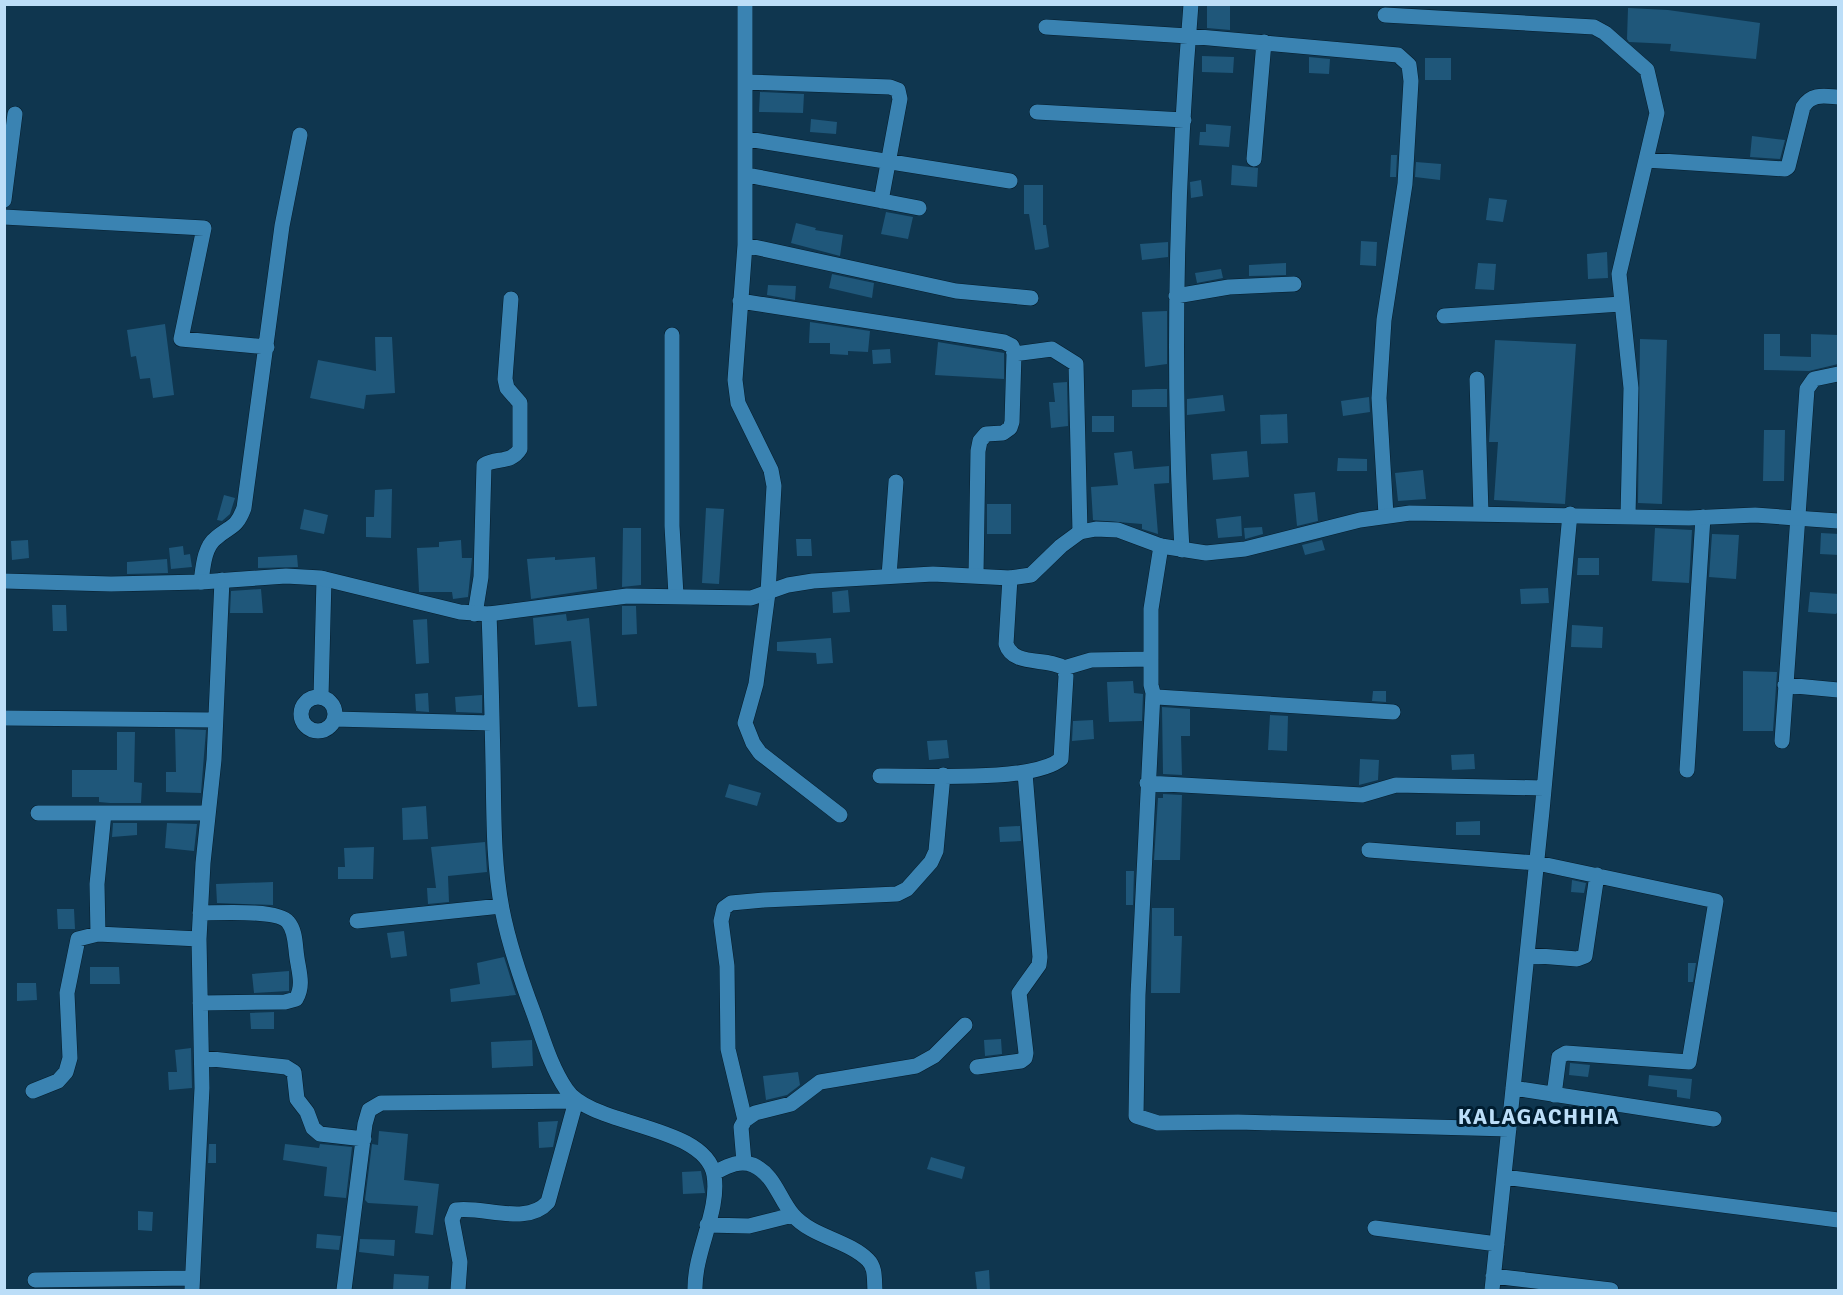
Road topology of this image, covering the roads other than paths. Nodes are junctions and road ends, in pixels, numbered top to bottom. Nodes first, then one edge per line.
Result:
1 (745, 4) edge
2 (1191, 4) edge
3 (1384, 15) dead end
4 (1046, 27) dead end
5 (1188, 36) junction
6 (1263, 42) junction
7 (746, 82) junction
8 (1839, 97) edge
9 (1037, 112) dead end
10 (15, 114) dead end
11 (1184, 120) junction
12 (300, 135) dead end
13 (747, 139) junction
14 (1254, 159) dead end
15 (1646, 160) junction
16 (890, 162) junction
17 (747, 175) junction
18 (1010, 181) dead end
19 (4, 200) edge
20 (881, 201) junction
21 (919, 208) dead end
22 (4, 217) edge
23 (746, 245) junction
24 (1294, 284) dead end
25 (1176, 296) junction
26 (1031, 298) dead end
27 (511, 299) dead end
28 (740, 301) junction
29 (1621, 304) junction
30 (1444, 316) dead end
31 (672, 335) dead end
32 (267, 347) junction
33 (1014, 354) junction
34 (1839, 374) edge
35 (1477, 379) dead end
36 (896, 482) dead end
37 (1481, 513) junction
38 (1570, 514) junction
39 (1386, 515) junction
40 (1628, 516) junction
41 (1704, 517) junction
42 (1800, 518) junction
43 (1839, 521) edge
44 (1080, 532) junction
45 (1161, 546) junction
46 (1182, 550) junction
47 (976, 575) junction
48 (890, 576) junction
49 (1010, 578) junction
50 (324, 579) junction
51 (5, 580) edge
52 (222, 580) junction
53 (201, 582) junction
54 (4, 589) edge
55 (768, 593) junction
56 (676, 595) junction
57 (482, 614) junction
58 (1151, 659) junction
59 (1064, 668) junction
60 (1785, 685) junction
61 (1839, 690) edge
62 (1153, 693) junction
63 (321, 698) junction
64 (1393, 712) dead end
65 (4, 718) edge
66 (334, 719) junction
67 (214, 720) junction
68 (492, 723) junction
69 (1782, 741) dead end
70 (1687, 770) dead end
71 (1025, 773) junction
72 (943, 775) junction
73 (880, 776) dead end
74 (1147, 783) junction
75 (1544, 788) junction
76 (38, 813) dead end
77 (104, 813) junction
78 (208, 813) junction
79 (840, 815) dead end
80 (1369, 850) dead end
81 (1537, 863) junction
82 (1597, 875) junction
83 (501, 906) junction
84 (200, 913) junction
85 (357, 921) dead end
86 (98, 934) junction
87 (199, 939) junction
88 (1527, 955) junction
89 (200, 1003) junction
90 (965, 1025) dead end
91 (203, 1058) junction
92 (977, 1066) dead end
93 (1513, 1088) junction
94 (33, 1091) dead end
95 (1554, 1095) junction
96 (576, 1101) junction
97 (1714, 1119) dead end
98 (745, 1120) junction
99 (1509, 1129) junction
100 (364, 1139) junction
101 (744, 1162) junction
102 (714, 1173) junction
103 (1504, 1177) junction
104 (793, 1215) junction
105 (1839, 1220) edge
106 (707, 1225) junction
107 (1375, 1228) dead end
108 (1497, 1244) junction
109 (35, 1280) dead end
110 (1492, 1283) edge
111 (192, 1284) edge
112 (344, 1290) edge
113 (458, 1290) edge
114 (695, 1290) edge
115 (875, 1290) edge
116 (1611, 1290) edge

1 - 7 street
2 - 5 street
3 - 15 street
4 - 5 street
5 - 6 street
5 - 11 street
6 - 14 street
6 - 39 street
7 - 13 street
7 - 16 street
8 - 15 street
9 - 11 street
10 - 19 street
11 - 25 street
12 - 32 street
13 - 16 street
13 - 17 street
15 - 29 street
16 - 18 street
16 - 20 street
17 - 20 street
17 - 23 street
20 - 21 street
22 - 32 street
23 - 26 street
23 - 28 street
24 - 25 street
25 - 46 street
27 - 57 street
28 - 33 street
28 - 55 street
29 - 30 street
29 - 40 street
31 - 56 street
32 - 53 street
33 - 44 street
33 - 47 street
34 - 42 street
35 - 37 street
36 - 48 street
37 - 38 street
37 - 39 street
38 - 40 street
38 - 75 street
39 - 46 street
40 - 41 street
41 - 42 street
41 - 70 street
42 - 43 street
42 - 60 street
44 - 45 street
44 - 49 street
45 - 46 street
45 - 58 street
47 - 48 street
47 - 49 street
48 - 55 street
49 - 59 street
50 - 52 street
50 - 57 street
50 - 63 street
51 - 53 street
51 - 54 street
52 - 53 street
52 - 67 street
55 - 56 street
55 - 79 street
56 - 57 street
57 - 68 street
58 - 59 street
58 - 62 street
59 - 71 street
60 - 61 street
60 - 69 street
62 - 64 street
62 - 74 street
63 - 66 street
63 - 66 street
65 - 67 street
66 - 68 street
67 - 78 street
68 - 83 street
71 - 72 street
71 - 92 street
72 - 73 street
72 - 98 street
74 - 75 street
74 - 99 street
75 - 81 street
76 - 77 street
77 - 78 street
77 - 86 street
78 - 84 street
80 - 81 street
81 - 82 street
81 - 88 street
82 - 88 street
82 - 95 street
83 - 85 street
83 - 96 street
84 - 87 street
84 - 89 street
86 - 87 street
86 - 94 street
87 - 89 street
88 - 93 street
89 - 91 street
90 - 98 street
91 - 100 street
91 - 111 street
93 - 95 street
93 - 99 street
95 - 97 street
96 - 100 street
96 - 102 street
96 - 113 street
98 - 101 street
99 - 103 street
100 - 112 street
101 - 102 street
101 - 104 street
102 - 106 street
103 - 105 street
103 - 108 street
104 - 106 street
104 - 115 street
106 - 114 street
107 - 108 street
108 - 110 street
109 - 111 street
110 - 116 street

